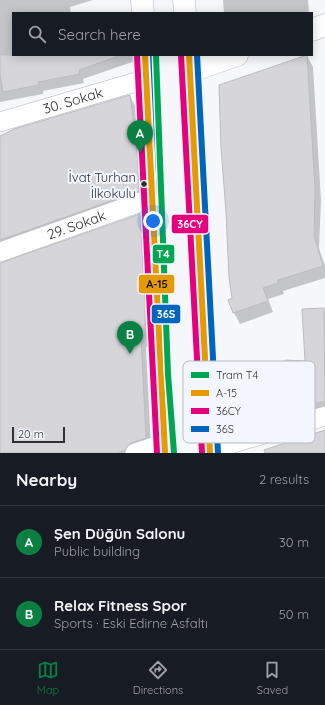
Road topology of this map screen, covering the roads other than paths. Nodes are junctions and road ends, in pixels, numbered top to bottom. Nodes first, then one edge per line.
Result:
1 (142, 0) edge
2 (184, 0) edge
3 (143, 12) edge
4 (185, 12) edge
5 (325, 25) edge
6 (313, 30) edge
7 (145, 56) edge
8 (231, 56) edge
9 (190, 63) edge
10 (146, 79) junction
11 (0, 122) edge
12 (152, 198) junction
13 (0, 252) edge
14 (205, 361) edge
15 (325, 416) edge
16 (315, 419) edge
17 (236, 443) edge
18 (165, 448) edge
19 (210, 451) edge
20 (135, 453) edge

1 - 3 main road
2 - 4 main road
5 - 6 main road
7 - 10 main road
8 - 9 main road
9 - 14 main road
10 - 11 street, 30. Sokak
10 - 12 main road
12 - 13 street, 29. Sokak
12 - 18 main road
15 - 16 street
17 - 19 street
18 - 20 street

